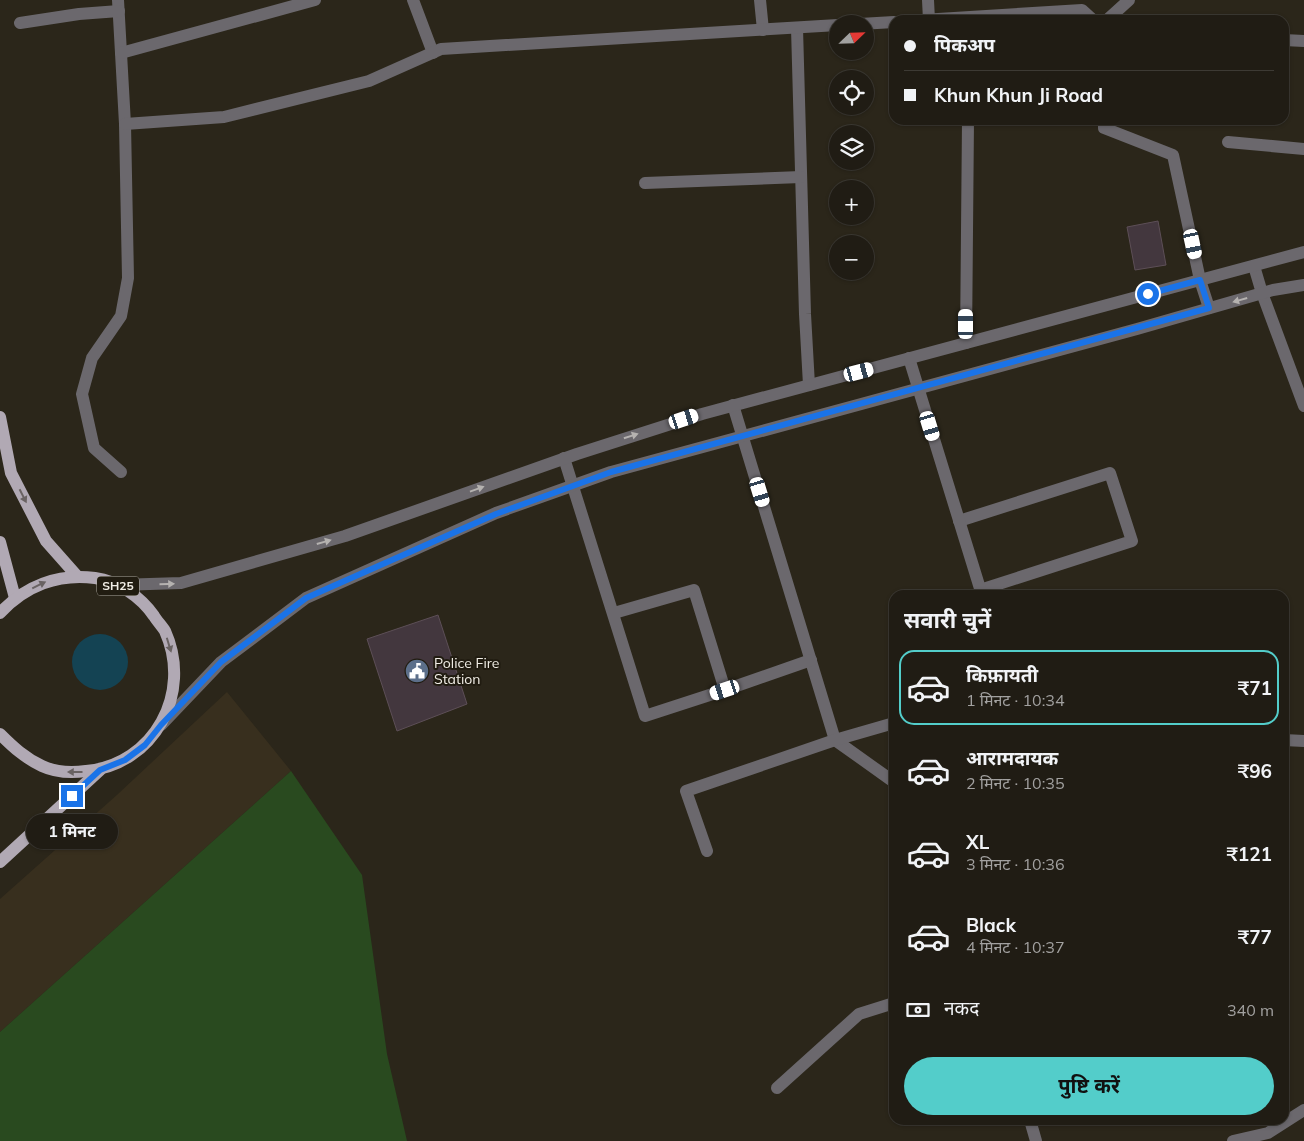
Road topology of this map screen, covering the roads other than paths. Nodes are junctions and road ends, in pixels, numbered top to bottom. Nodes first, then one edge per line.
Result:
1 (315, 0) edge
2 (414, 0) edge
3 (760, 0) edge
4 (928, 0) edge
5 (1129, 0) edge
6 (118, 6) edge
7 (929, 15) edge
8 (1006, 15) edge
9 (1088, 15) edge
10 (1112, 15) edge
11 (889, 22) edge
12 (20, 23) dead end
13 (874, 23) edge
14 (829, 26) edge
15 (797, 28) junction
16 (763, 30) junction
17 (1289, 40) edge
18 (1304, 41) edge
19 (122, 53) junction
20 (433, 53) junction
21 (125, 124) junction
22 (968, 125) edge
23 (1104, 125) edge
24 (1228, 142) dead end
25 (1304, 149) edge
26 (801, 177) junction
27 (645, 183) dead end
28 (1304, 252) edge
29 (1254, 266) junction
30 (1200, 280) junction
31 (1304, 285) edge
32 (1262, 293) junction
33 (1209, 308) junction
34 (966, 343) junction
35 (909, 358) junction
36 (809, 385) junction
37 (918, 389) junction
38 (732, 405) junction
39 (1304, 406) edge
40 (0, 416) edge
41 (743, 436) junction
42 (564, 458) junction
43 (121, 472) dead end
44 (6, 474) edge
45 (572, 486) junction
46 (959, 521) junction
47 (0, 542) edge
48 (77, 576) junction
49 (118, 586) junction
50 (980, 590) edge
51 (990, 590) edge
52 (15, 598) junction
53 (0, 613) edge
54 (614, 613) junction
55 (811, 660) junction
56 (725, 690) junction
57 (889, 724) edge
58 (161, 725) junction
59 (0, 734) edge
60 (835, 740) junction
61 (1289, 740) edge
62 (1304, 741) edge
63 (100, 770) junction
64 (889, 778) edge
65 (707, 851) dead end
66 (0, 862) edge
67 (889, 1005) edge
68 (777, 1088) dead end
69 (1304, 1110) edge
70 (1289, 1120) edge
71 (1031, 1125) edge
72 (1281, 1125) edge
73 (1036, 1141) edge
74 (1233, 1141) edge

1 - 19 street
2 - 20 street
3 - 16 street
4 - 7 street
5 - 10 street
6 - 12 street
6 - 19 street
8 - 9 street
11 - 13 street
14 - 15 street
15 - 16 street
15 - 26 street
16 - 20 street
17 - 18 street
19 - 21 street
20 - 21 street
21 - 43 street
22 - 34 street
23 - 30 street
24 - 25 street
26 - 27 street
26 - 36 street
28 - 29 street
29 - 30 street
29 - 32 street
30 - 33 street
30 - 34 street
31 - 32 street
32 -> 33 street
32 - 39 street
33 - 37 street
34 - 35 street
35 - 36 street
35 - 37 street
36 - 38 street
37 - 41 street
37 - 46 street
38 - 41 street
42 -> 38 street
40 - 44 main road, SH25
41 - 45 street
41 - 55 street
42 - 45 street
49 -> 42 street
44 -> 48 main road, SH25
45 - 54 street
45 - 58 street
46 - 50 street
46 - 51 street
47 - 52 main road
48 - 49 main road, SH25
52 -> 48 main road, SH25
49 -> 58 main road, SH25
52 - 53 main road, SH25
54 - 56 street
54 - 56 street
55 - 56 street
55 - 60 street
57 - 60 street
58 - 63 main road, SH25
63 -> 59 main road, SH25
60 - 64 street
60 - 65 street
61 - 62 street
63 - 66 main road, SH25
67 - 68 street
69 - 70 street
71 - 73 street
72 - 74 street

